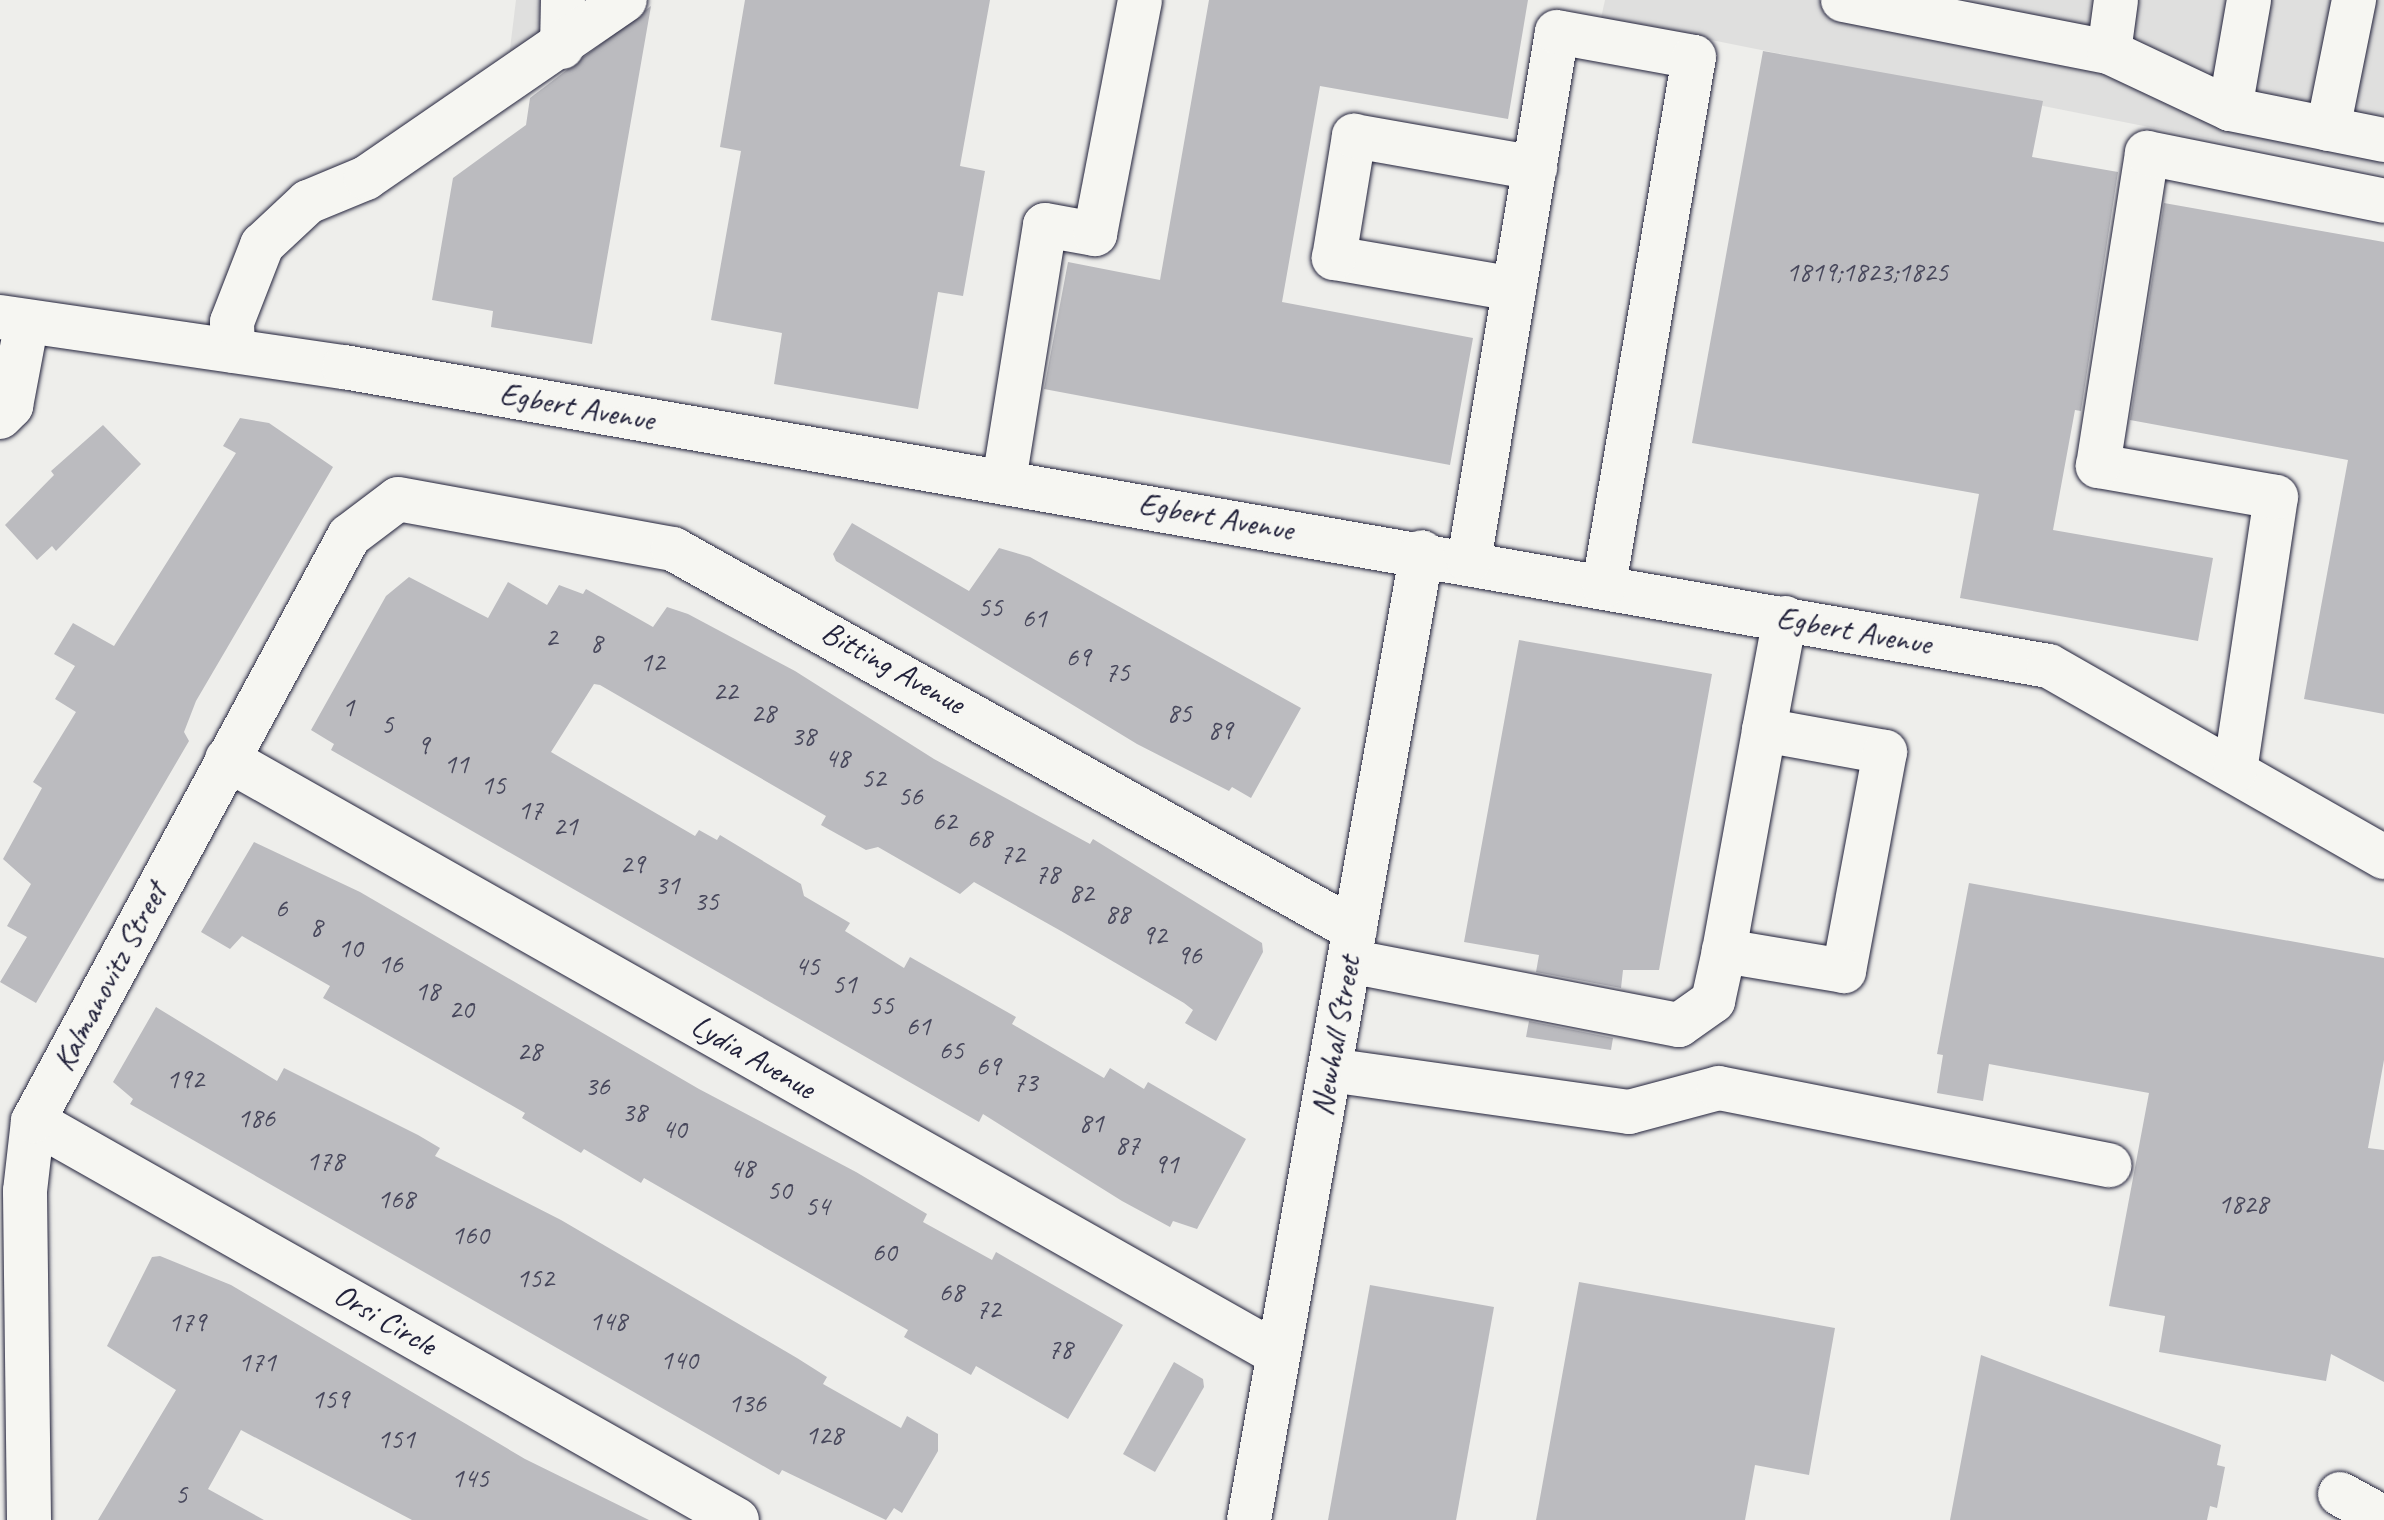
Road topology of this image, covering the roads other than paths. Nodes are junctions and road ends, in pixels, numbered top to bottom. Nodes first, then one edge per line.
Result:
1 (563, 0) edge
2 (625, 0) edge
3 (1140, 0) edge
4 (1843, 0) edge
5 (2116, 0) edge
6 (2249, 0) edge
7 (2354, 0) edge
8 (1558, 16) edge
9 (562, 47) junction
10 (2109, 52) junction
11 (2230, 109) junction
12 (2328, 129) junction
13 (2384, 140) edge
14 (1535, 168) junction
15 (2384, 201) edge
16 (1514, 289) junction
17 (14, 319) edge
18 (233, 351) junction
19 (0, 417) edge
20 (1004, 481) junction
21 (398, 499) joint
22 (1422, 552) junction
23 (1469, 561) junction
24 (1604, 585) junction
25 (1785, 618) junction
26 (1764, 730) junction
27 (227, 759) junction
28 (2235, 771) junction
29 (2384, 857) edge
30 (1352, 946) junction
31 (1724, 951) junction
32 (1330, 1070) junction
33 (33, 1121) junction
34 (2109, 1165) dead end
35 (1278, 1354) junction
36 (2340, 1494) dead end
37 (2384, 1518) edge
38 (29, 1520) edge
39 (737, 1520) edge
40 (1249, 1520) edge

1 - 9 street
2 - 9 street
3 - 20 street
4 - 10 street
5 - 10 street
6 - 11 street
7 - 12 street
8 - 14 street
8 - 24 street
9 - 18 street
10 - 11 street
11 - 12 street
12 - 13 street
14 - 16 street
14 - 16 street
15 - 28 street
16 - 23 street
17 - 18 street, Egbert Avenue
17 - 19 street
18 - 20 street, Egbert Avenue
20 - 22 street, Egbert Avenue
21 - 27 street, Kalmanovitz Street
21 - 30 street, Bitting Avenue
22 - 23 street, Egbert Avenue
22 - 30 street, Newhall Street
23 - 24 street, Egbert Avenue
24 - 25 street, Egbert Avenue
25 - 26 street
25 - 28 street, Egbert Avenue
26 - 31 street
26 - 31 street
27 - 33 street, Kalmanovitz Street
27 - 35 street, Lydia Avenue
28 - 29 street, Egbert Avenue
30 - 31 street, Bitting Avenue
30 - 32 street, Newhall Street
32 - 34 street
32 - 35 street, Newhall Street
33 - 38 street, Kalmanovitz Street
33 - 39 street, Orsi Circle
35 - 40 street, Newhall Street
36 - 37 street

